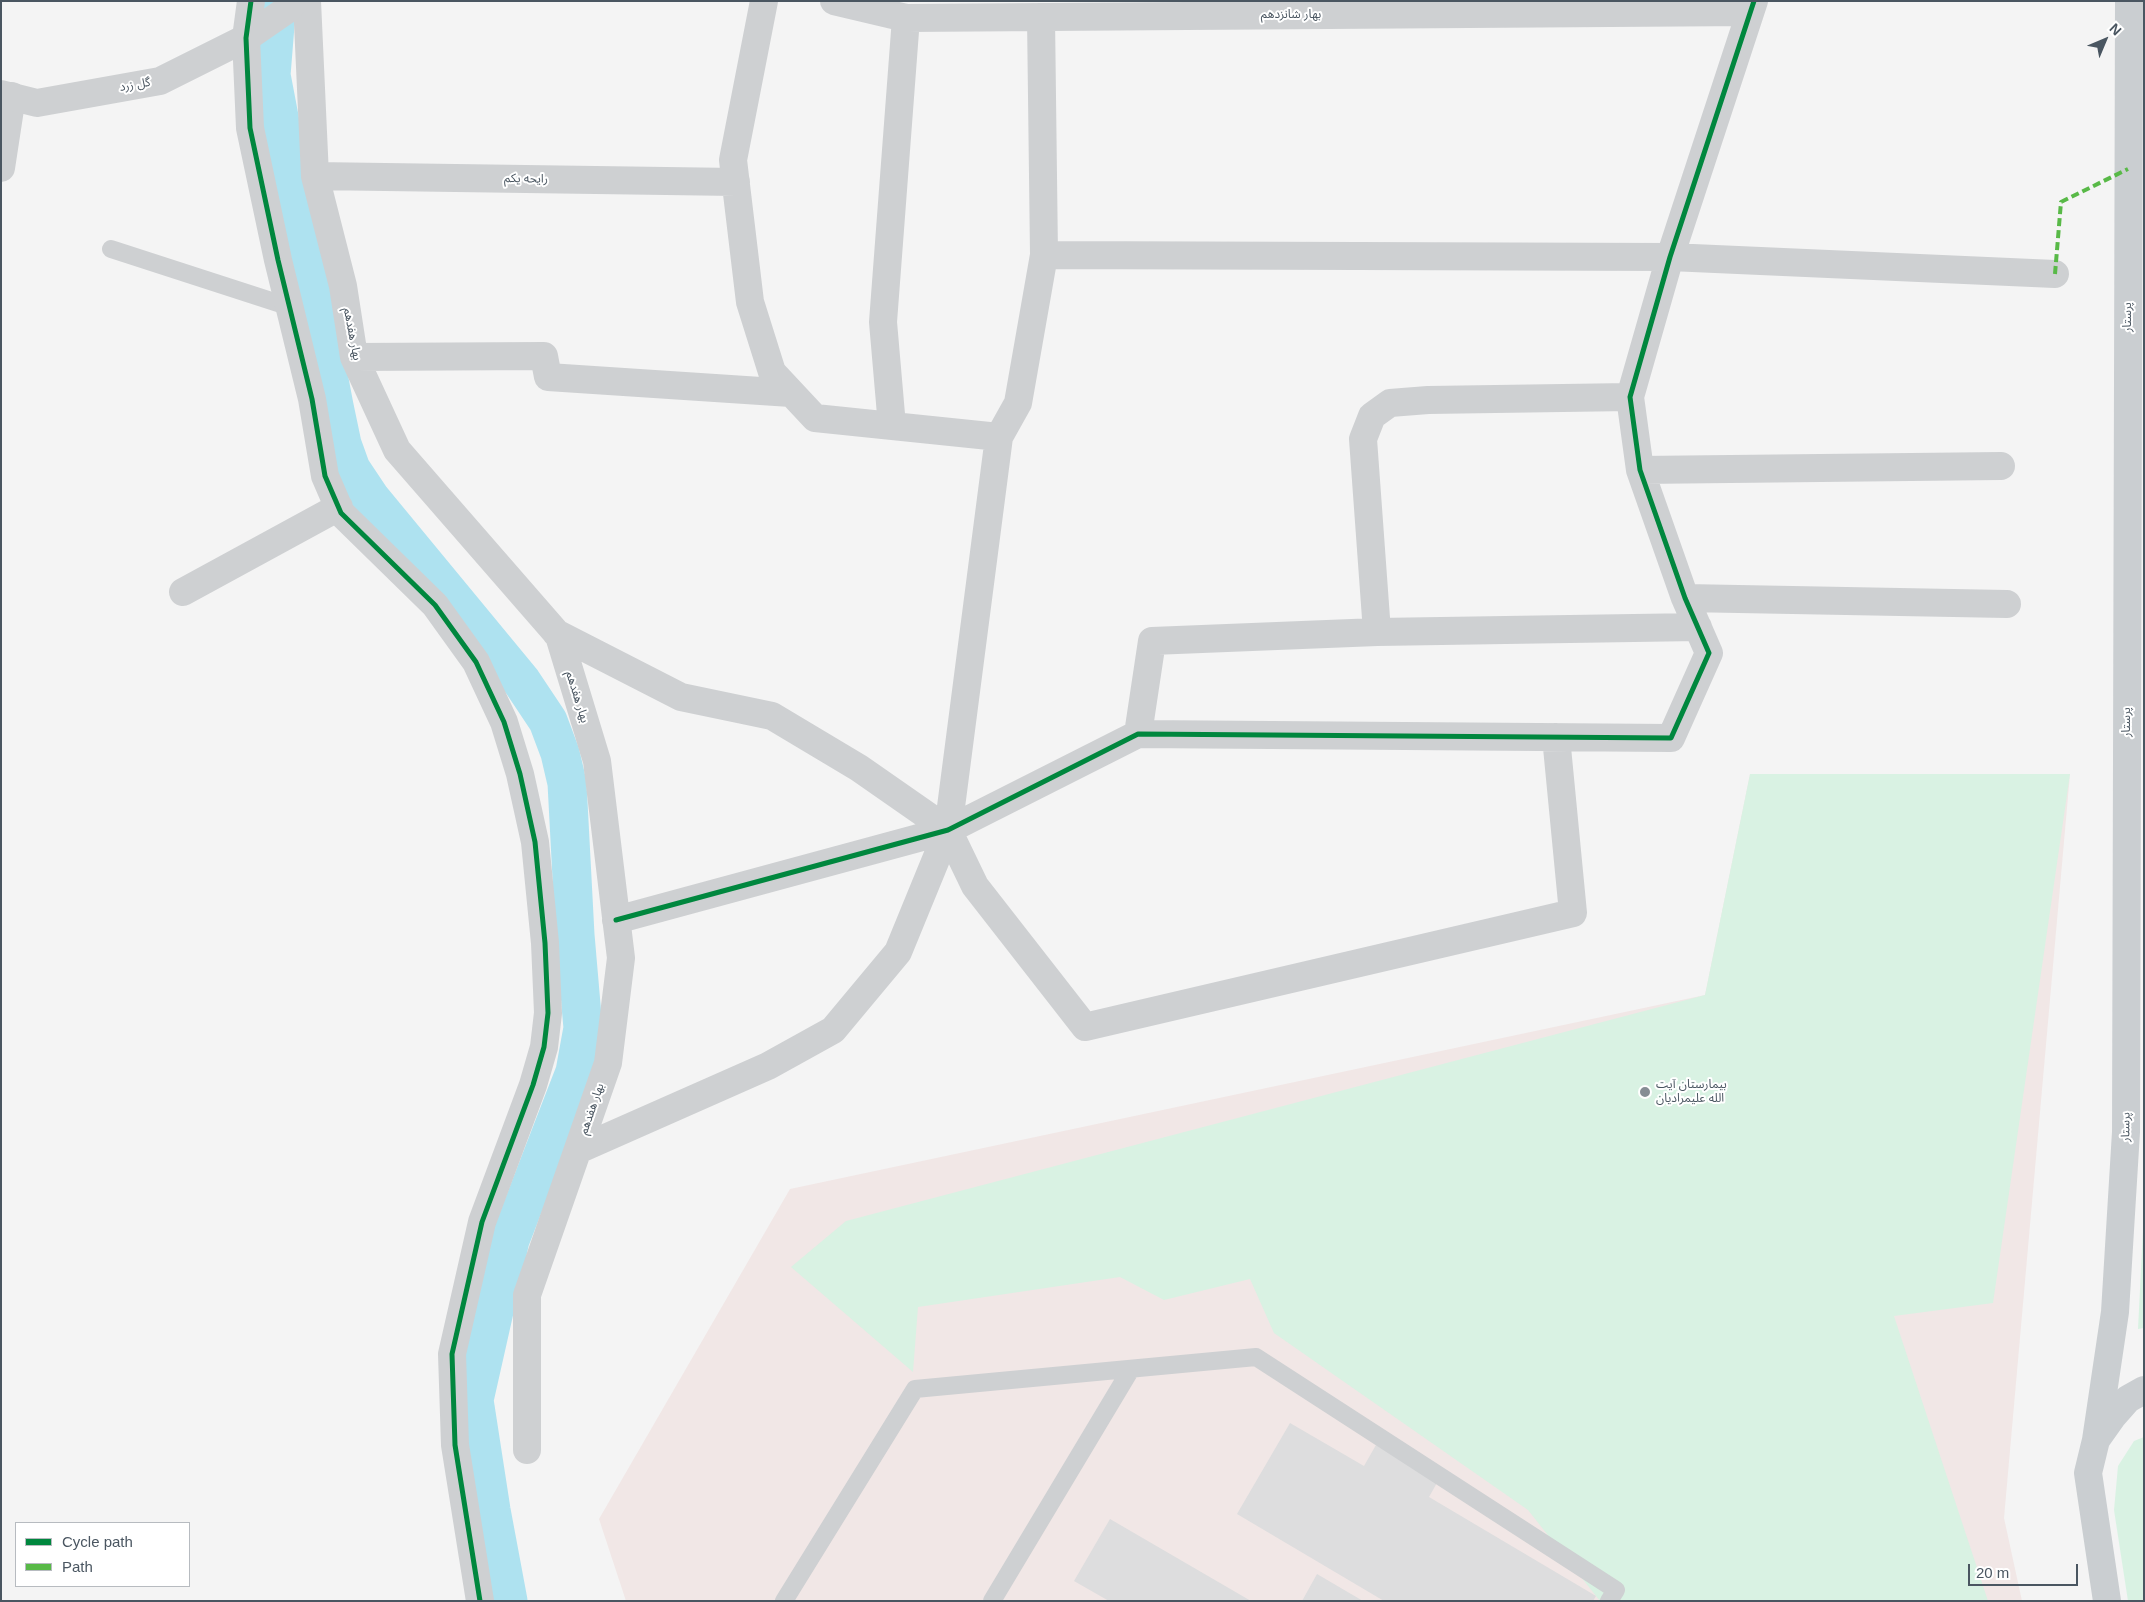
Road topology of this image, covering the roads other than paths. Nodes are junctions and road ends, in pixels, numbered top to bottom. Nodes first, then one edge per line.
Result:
1 (251, 1) edge
2 (764, 1) edge
3 (834, 1) edge
4 (2129, 1) edge
5 (297, 4) edge
6 (1752, 7) edge
7 (1041, 17) junction
8 (906, 18) junction
9 (252, 34) junction
10 (7, 95) edge
11 (1, 168) edge
12 (316, 176) junction
13 (736, 182) junction
14 (111, 250) dead end
15 (1044, 254) junction
16 (1670, 256) junction
17 (2055, 274) dead end
18 (290, 307) junction
19 (354, 357) junction
20 (791, 393) junction
21 (1630, 397) junction
22 (892, 426) junction
23 (999, 438) junction
24 (2001, 466) dead end
25 (1640, 470) junction
26 (339, 507) junction
27 (183, 592) dead end
28 (1685, 598) junction
29 (2007, 604) dead end
30 (1698, 627) junction
31 (1377, 632) junction
32 (556, 633) junction
33 (1138, 734) junction
34 (1556, 737) junction
35 (948, 830) junction
36 (616, 920) junction
37 (578, 1150) junction
38 (1130, 1369) junction
39 (2144, 1390) edge
40 (2096, 1440) junction
41 (527, 1450) dead end
42 (480, 1601) edge
43 (784, 1601) edge
44 (992, 1601) edge
45 (1609, 1601) edge
46 (2107, 1601) edge

1 - 9 street
2 - 13 street
3 - 8 street, بهار شانزدهم
4 - 40 main road, پرستار
5 - 9 street, گل زرد
5 - 12 street, بهار هفدهم
6 - 7 street, بهار شانزدهم
6 - 16 street
7 - 8 street, بهار شانزدهم
7 - 15 street
8 - 22 street
9 - 10 street, گل زرد
9 - 18 street
10 - 11 street
12 - 13 street, رایحه یکم
12 - 19 street, بهار هفدهم
13 - 20 street
14 - 18 lane
15 - 16 street
15 - 23 street
16 - 17 street
16 - 21 street
18 - 26 street
19 - 20 street
19 - 32 street, بهار هفدهم
20 - 22 street
21 - 25 street
21 - 31 street
22 - 23 street
23 - 35 street
24 - 25 street
25 - 28 street
26 - 27 street
26 - 42 street
28 - 29 street
28 - 30 street
30 - 31 street
30 - 34 street
31 - 33 street
32 - 35 street
32 - 36 street, بهار هفدهم
33 - 34 street
33 - 35 street
34 - 35 street
35 - 36 street
35 - 37 street
36 - 37 street, بهار هفدهم
37 - 41 street, بهار هفدهم
38 - 43 lane
38 - 44 lane
38 - 45 lane
39 - 40 main road
40 - 46 main road, پرستار

